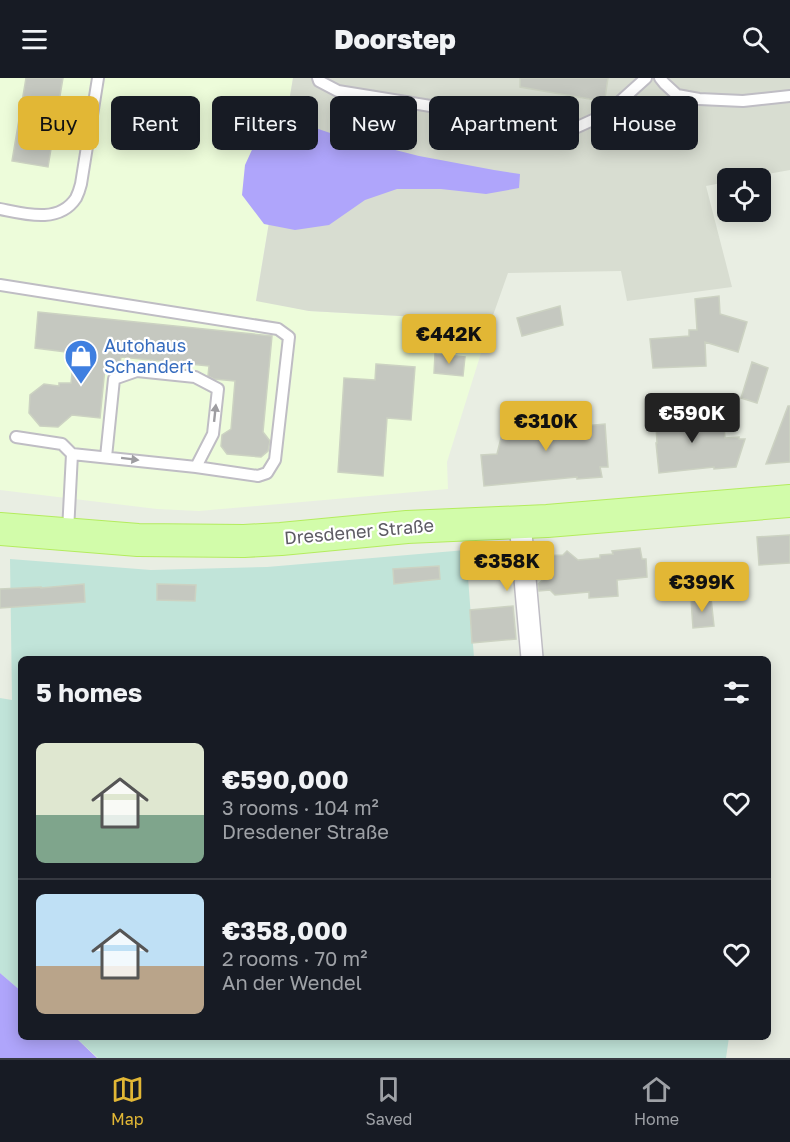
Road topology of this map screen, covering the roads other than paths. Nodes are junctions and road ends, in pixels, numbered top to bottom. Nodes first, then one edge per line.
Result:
1 (98, 78) edge
2 (318, 78) edge
3 (646, 78) edge
4 (660, 78) edge
5 (790, 96) edge
6 (0, 210) edge
7 (0, 285) edge
8 (16, 437) dead end
9 (72, 454) junction
10 (106, 456) junction
11 (196, 467) junction
12 (790, 501) edge
13 (520, 522) junction
14 (0, 529) edge
15 (68, 535) junction
16 (532, 656) edge

1 - 6 lane
2 - 3 lane
4 - 5 lane
7 - 11 lane
8 - 9 lane
9 - 10 lane
9 - 15 lane
10 -> 11 lane
11 -> 10 lane
12 - 13 main road, Dresdener Straße
13 - 15 main road, Dresdener Straße
13 - 16 street
14 - 15 main road, Dresdener Straße

